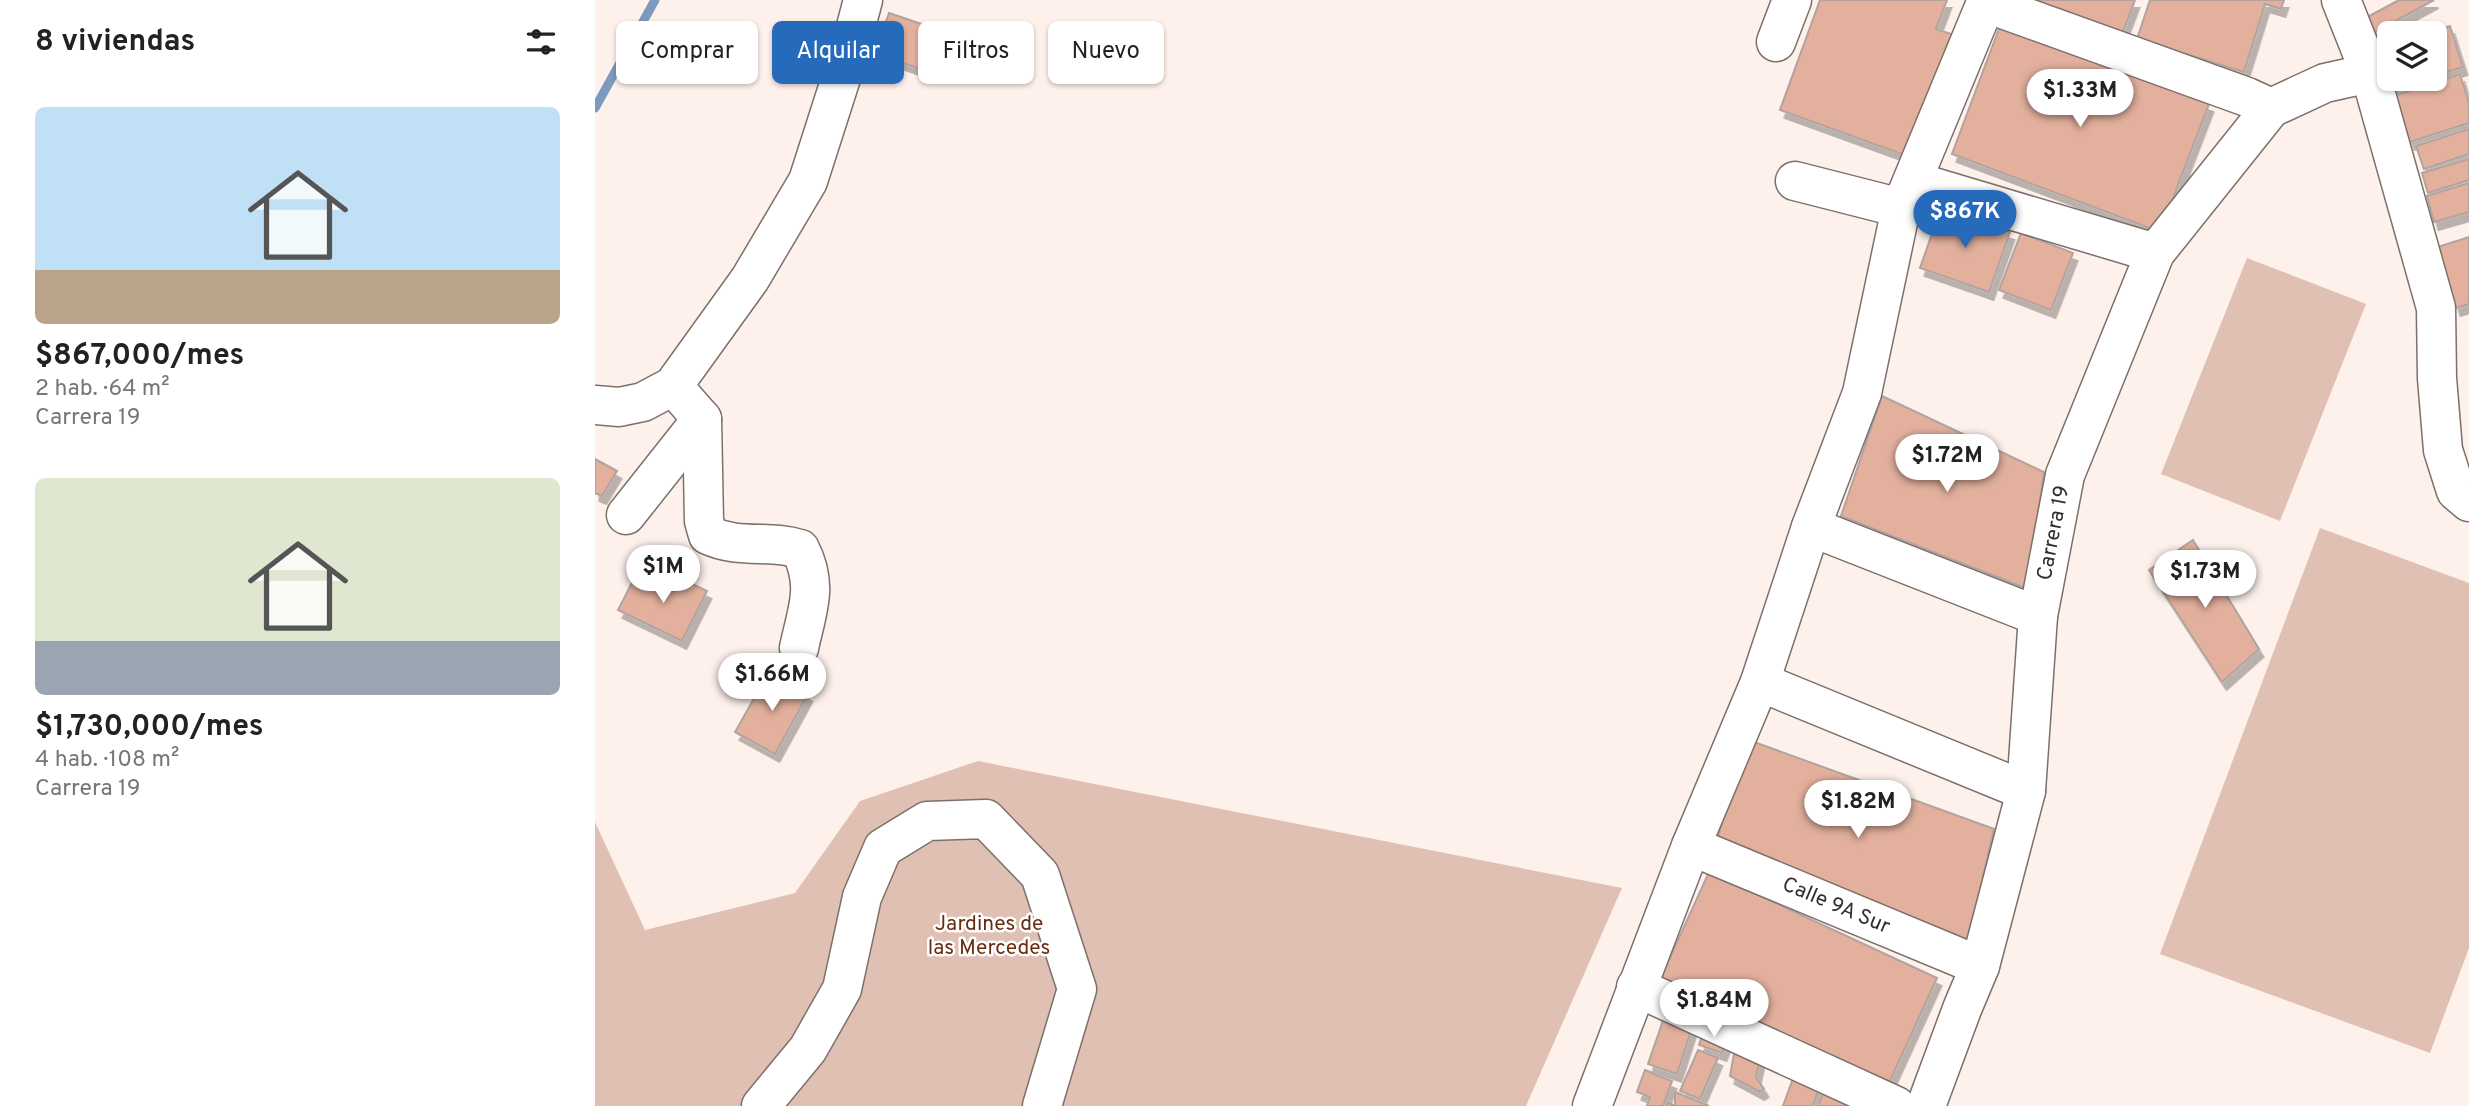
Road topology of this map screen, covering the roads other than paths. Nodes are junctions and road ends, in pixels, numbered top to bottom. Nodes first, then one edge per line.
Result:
1 (863, 0) edge
2 (1791, 0) edge
3 (2340, 0) edge
4 (1987, 2) edge
5 (1776, 42) dead end
6 (2370, 73) junction
7 (2271, 108) junction
8 (1795, 181) dead end
9 (1907, 195) junction
10 (2155, 253) junction
11 (673, 386) junction
12 (595, 405) edge
13 (702, 419) junction
14 (2469, 502) edge
15 (625, 516) dead end
16 (1811, 527) junction
17 (2038, 616) junction
18 (799, 648) dead end
19 (1760, 681) junction
20 (2025, 791) junction
21 (1691, 846) junction
22 (1980, 966) junction
23 (1636, 987) junction
24 (761, 1106) edge
25 (1042, 1106) edge
26 (1592, 1106) edge
27 (1896, 1106) edge
28 (1926, 1106) edge

1 - 11 street
2 - 5 street
3 - 6 street
4 - 7 street
4 - 9 street
6 - 7 street, Carrera 19
6 - 14 street
7 - 10 street, Carrera 19
8 - 9 street
9 - 10 street
9 - 16 street
10 - 17 street, Carrera 19
11 - 12 street
11 - 13 street
13 - 15 street
13 - 18 street
16 - 17 street
16 - 19 street
17 - 20 street, Carrera 19
19 - 20 street
19 - 21 street
20 - 22 street, Carrera 19
21 - 22 street, Calle 9A Sur
21 - 23 street
22 - 28 street, Carrera 19
23 - 26 street
23 - 27 street
24 - 25 street

